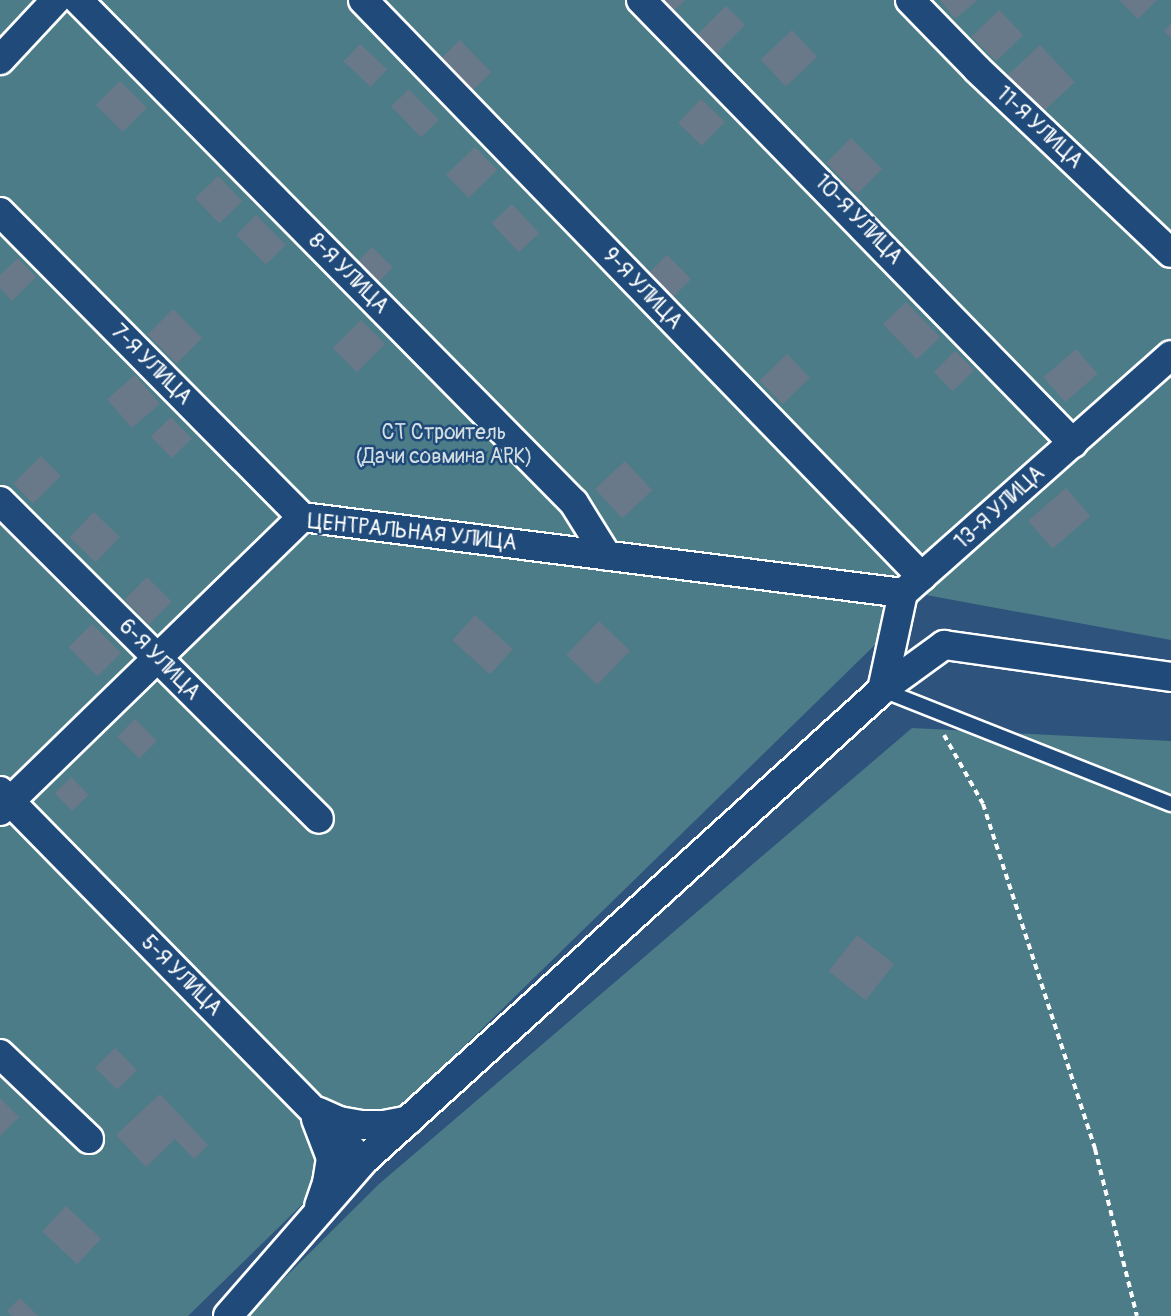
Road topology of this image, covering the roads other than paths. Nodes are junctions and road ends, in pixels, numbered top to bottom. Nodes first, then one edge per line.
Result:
1 (56, 0) edge
2 (78, 0) edge
3 (363, 0) edge
4 (641, 0) edge
5 (910, 0) edge
6 (0, 60) edge
7 (0, 212) edge
8 (1171, 253) edge
9 (1171, 355) edge
10 (1073, 442) junction
11 (0, 501) edge
12 (302, 517) junction
13 (607, 556) junction
14 (913, 585) junction
15 (157, 658) junction
16 (1171, 677) edge
17 (882, 690) junction
18 (3, 801) edge
19 (1171, 804) edge
20 (319, 819) dead end
21 (0, 1054) edge
22 (312, 1108) junction
23 (409, 1120) junction
24 (89, 1139) dead end
25 (363, 1161) junction
26 (318, 1210) junction
27 (228, 1316) edge

1 - 6 street
2 - 13 street, 8-Я УЛИЦА
3 - 14 street, 9-Я УЛИЦА
4 - 10 street, 10-Я УЛИЦА
5 - 8 street, 11-Я УЛИЦА
7 - 12 street, 7-Я УЛИЦА
9 - 10 street, 13-Я УЛИЦА
10 - 14 street, 13-Я УЛИЦА
11 - 15 street, 6-Я УЛИЦА
12 - 13 street, ЦЕНТРАЛЬНАЯ УЛИЦА
12 - 15 street, ЦЕНТРАЛЬНАЯ УЛИЦА
13 - 14 street, ЦЕНТРАЛЬНАЯ УЛИЦА
14 - 17 street
15 - 18 street, ЦЕНТРАЛЬНАЯ УЛИЦА
15 - 20 street, 6-Я УЛИЦА
16 - 17 street
17 - 19 lane
17 - 23 street
18 - 22 street, 5-Я УЛИЦА
21 - 24 street
22 - 23 street
22 - 25 street, 5-Я УЛИЦА
22 - 26 street
23 - 25 street
25 - 26 street
26 - 27 street

